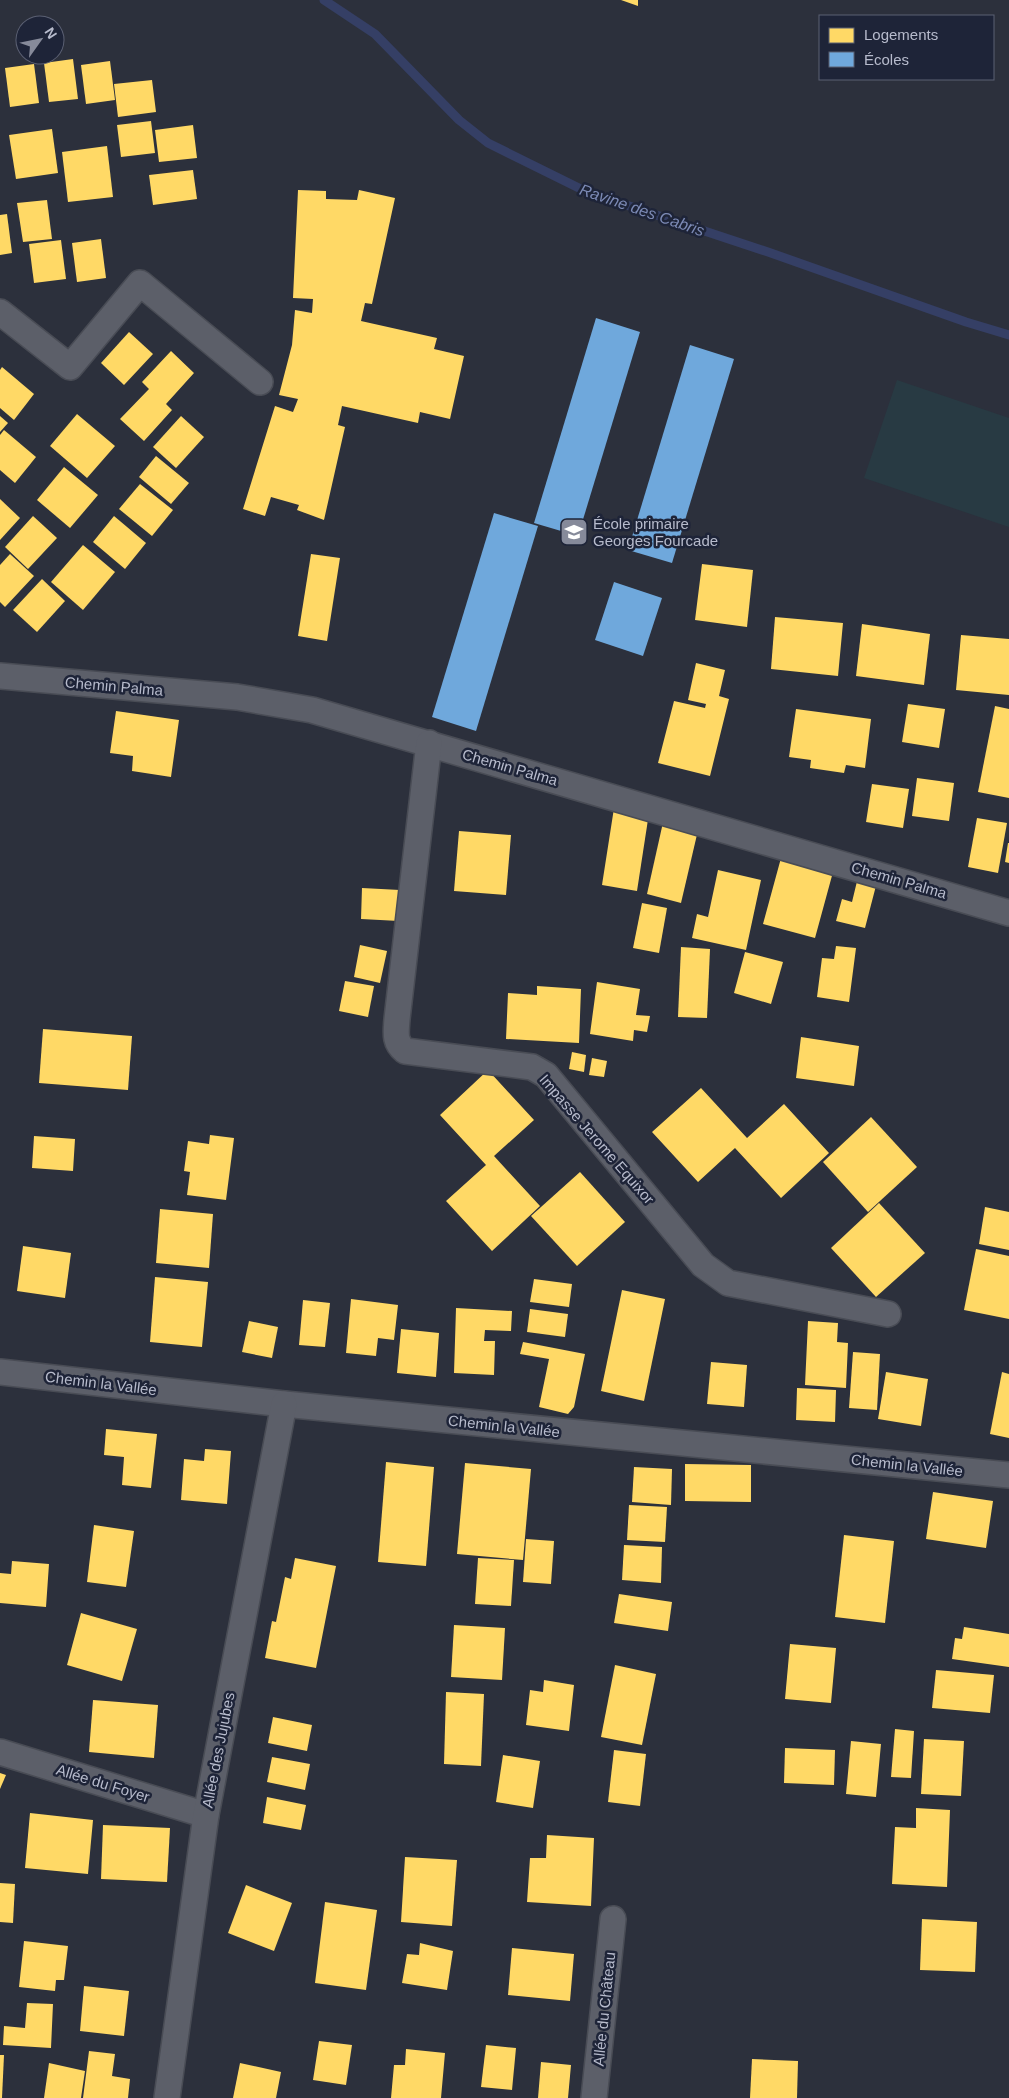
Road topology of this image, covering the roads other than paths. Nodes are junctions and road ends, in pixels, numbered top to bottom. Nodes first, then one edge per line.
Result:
1 (0, 312) edge
2 (260, 382) dead end
3 (0, 676) edge
4 (429, 743) junction
5 (1009, 913) edge
6 (888, 1314) dead end
7 (0, 1372) edge
8 (284, 1404) junction
9 (1009, 1475) edge
10 (0, 1752) edge
11 (206, 1815) junction
12 (613, 1919) dead end
13 (167, 2098) edge
14 (594, 2098) edge

1 - 2 street
3 - 4 street, Chemin Palma
4 - 5 street, Chemin Palma
4 - 6 street, Impasse Jerome Equixor
7 - 8 street, Chemin la Vallée
8 - 9 street, Chemin la Vallée
8 - 11 street, Allée des Jujubes
10 - 11 street, Allée du Foyer
11 - 13 street, Allée des Jujubes
12 - 14 street, Allée du Château

